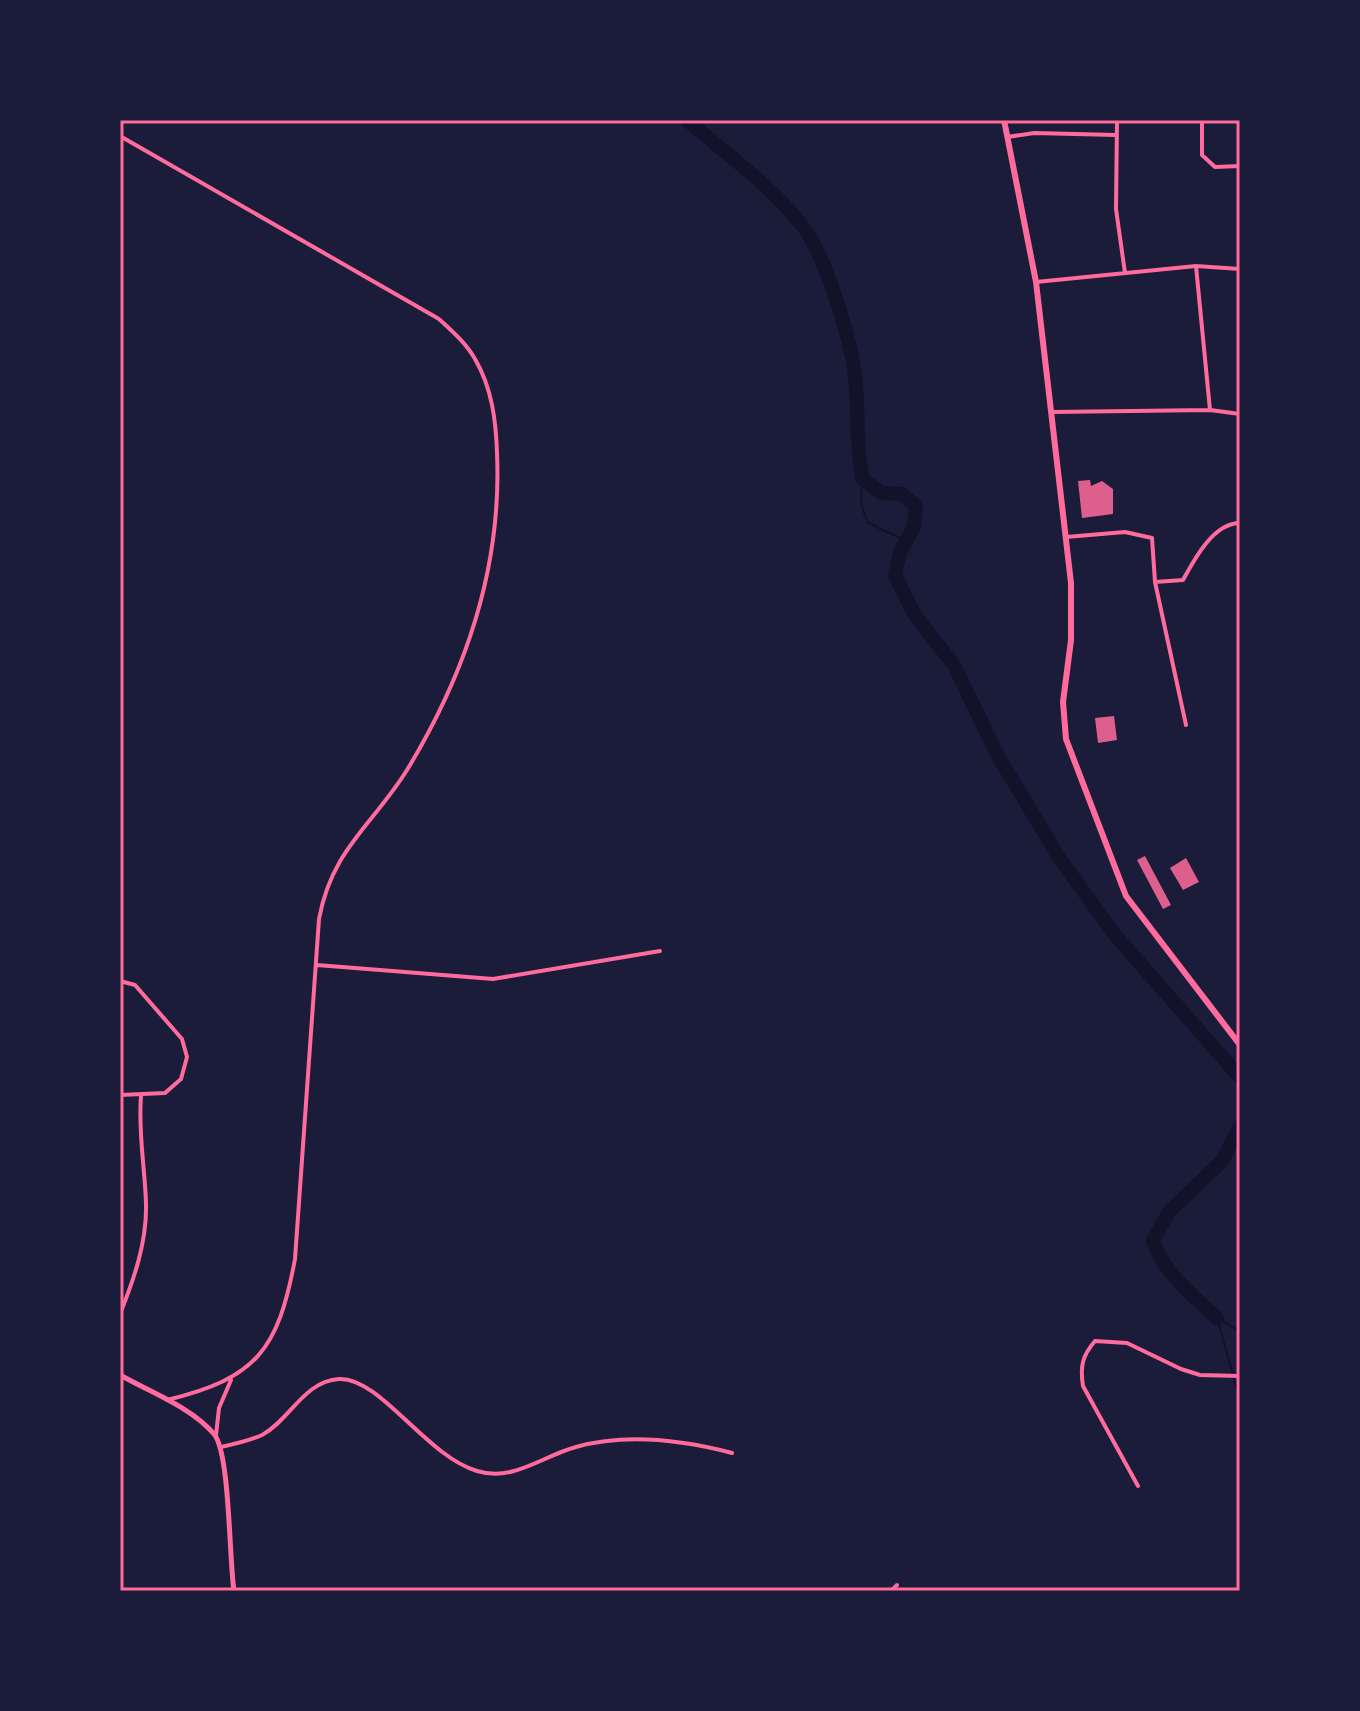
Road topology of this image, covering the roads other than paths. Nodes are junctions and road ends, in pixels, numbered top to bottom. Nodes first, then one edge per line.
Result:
1 (1004, 120) edge
2 (1117, 120) edge
3 (1202, 120) edge
4 (1117, 135) junction
5 (120, 136) edge
6 (1007, 137) junction
7 (1240, 166) edge
8 (1196, 266) junction
9 (1240, 269) edge
10 (1125, 273) junction
11 (1036, 282) junction
12 (1210, 410) junction
13 (1049, 412) junction
14 (1240, 414) edge
15 (1240, 523) edge
16 (1066, 537) junction
17 (1155, 582) junction
18 (1186, 725) dead end
19 (660, 951) dead end
20 (317, 965) junction
21 (120, 981) edge
22 (1240, 1045) edge
23 (120, 1095) edge
24 (141, 1096) junction
25 (120, 1314) edge
26 (120, 1375) edge
27 (1239, 1376) edge
28 (231, 1380) junction
29 (166, 1400) junction
30 (216, 1436) junction
31 (221, 1447) junction
32 (732, 1453) dead end
33 (1138, 1486) dead end
34 (897, 1585) dead end
35 (234, 1591) edge
36 (891, 1591) edge

1 - 6 main road
2 - 4 street
3 - 7 street
4 - 6 street
4 - 10 street
5 - 20 street
6 - 11 main road
8 - 9 street
8 - 10 street
8 - 12 street
10 - 11 street
11 - 13 main road
12 - 13 street
12 - 14 street
13 - 16 main road
15 - 17 street
16 - 17 street
16 - 22 main road
17 - 18 street
19 - 20 street
20 - 28 street
21 - 24 street
23 - 24 street
24 - 25 street
26 - 29 street
27 - 33 street
28 - 29 street
28 - 30 street
29 - 30 street
30 - 31 street
31 - 32 street
31 - 35 street
34 - 36 street

